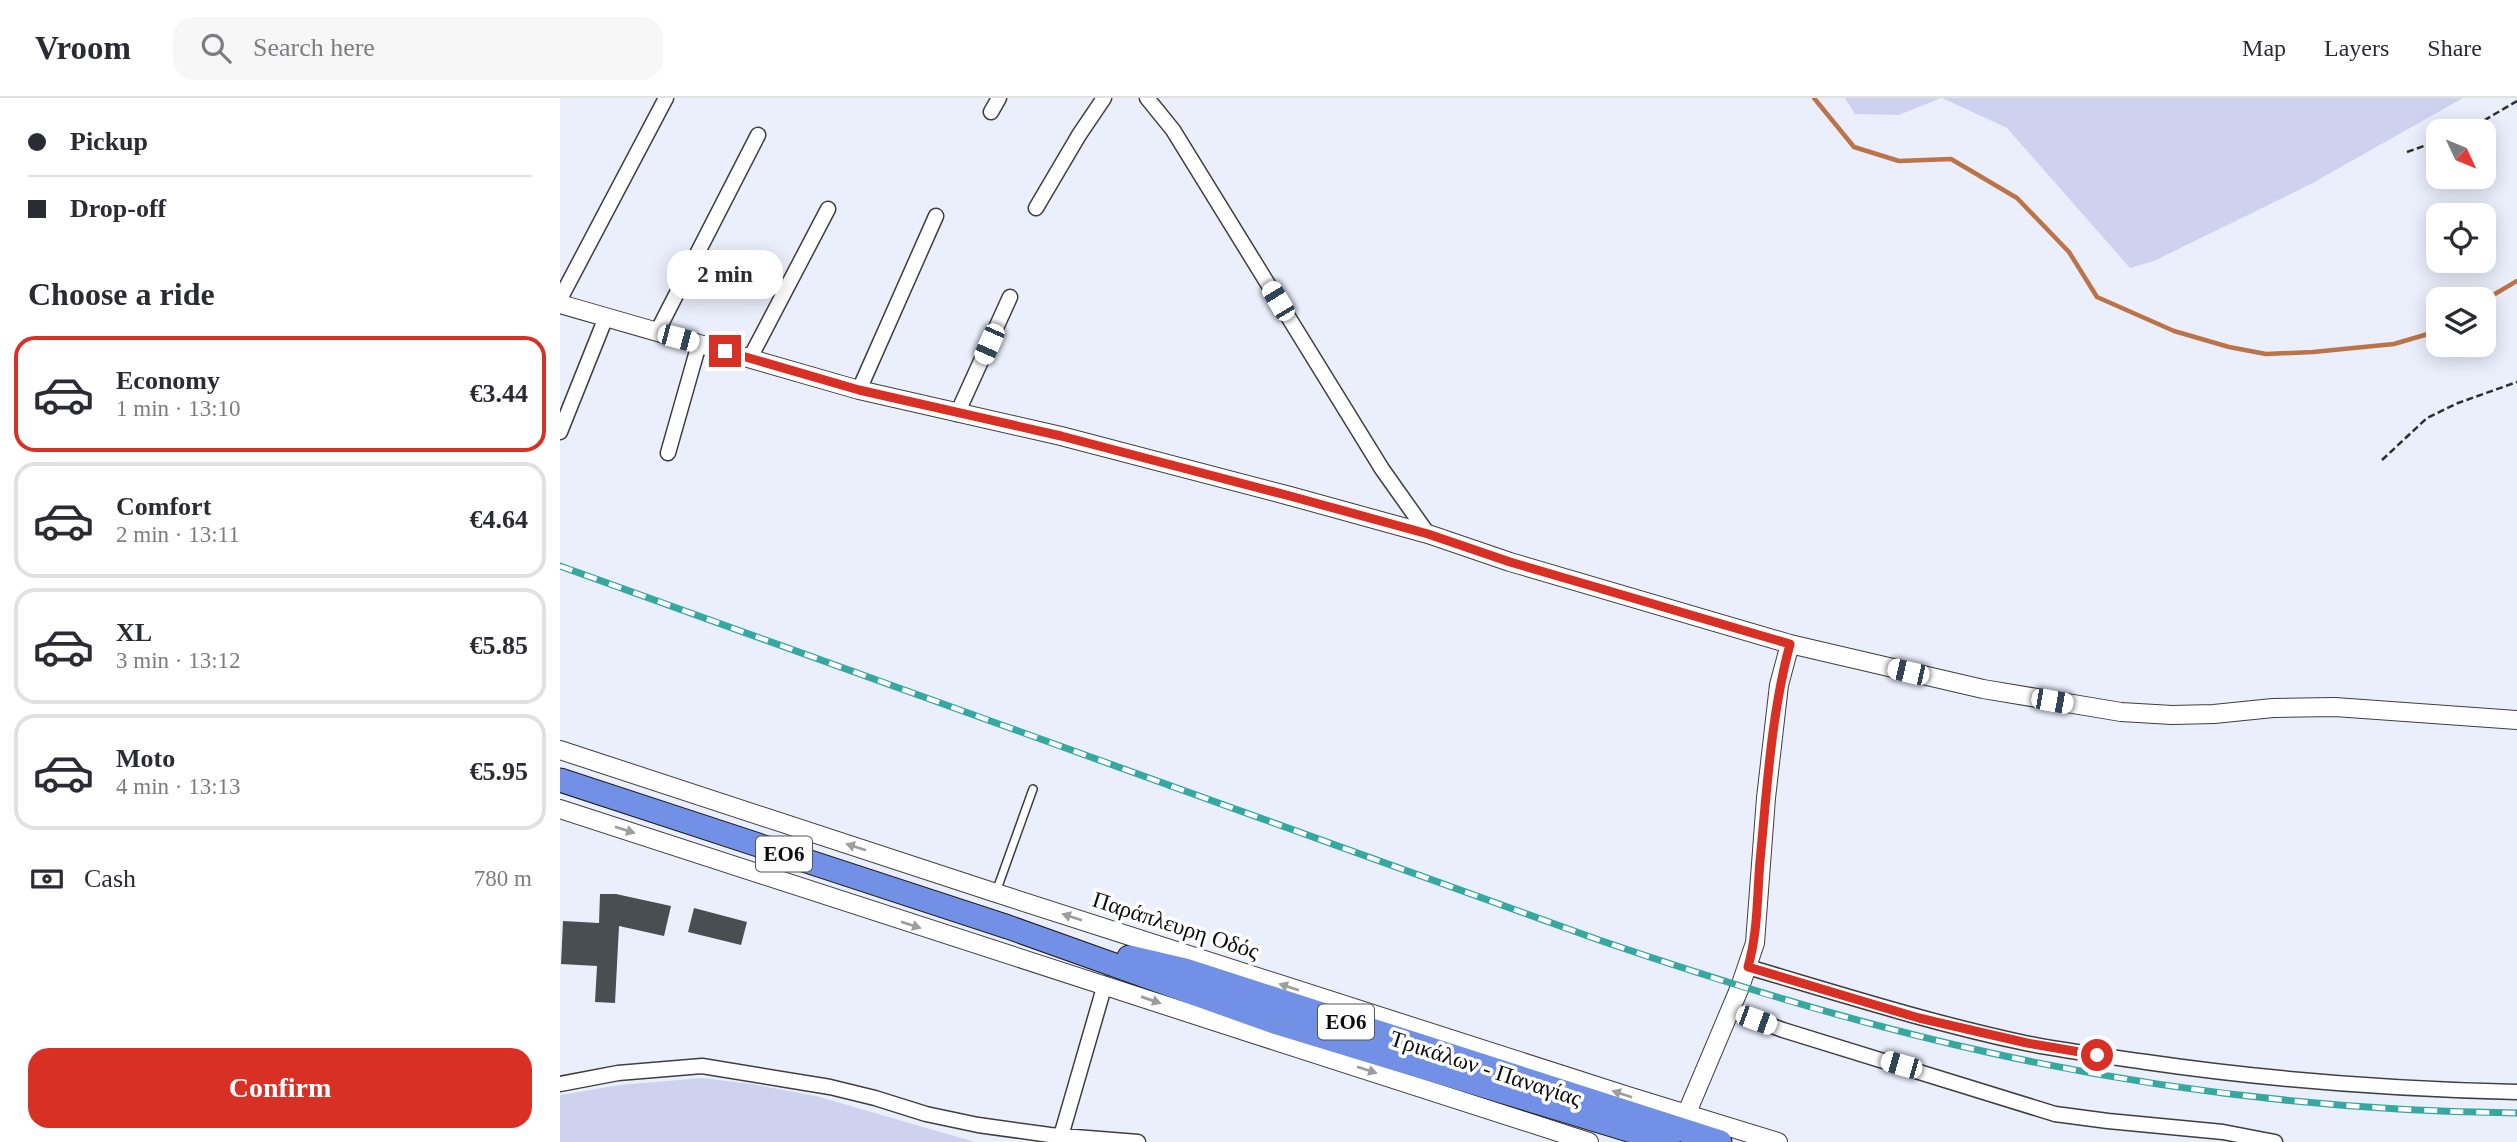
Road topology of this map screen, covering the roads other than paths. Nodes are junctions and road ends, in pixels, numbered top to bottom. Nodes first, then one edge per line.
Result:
1 (666, 98) edge
2 (999, 98) edge
3 (1104, 98) edge
4 (1147, 98) edge
5 (990, 112) dead end
6 (758, 135) dead end
7 (1036, 208) dead end
8 (828, 209) dead end
9 (936, 216) dead end
10 (1010, 297) dead end
11 (560, 301) edge
12 (606, 317) junction
13 (657, 332) junction
14 (699, 344) junction
15 (750, 358) junction
16 (859, 390) junction
17 (957, 414) junction
18 (560, 432) edge
19 (668, 453) dead end
20 (1428, 534) junction
21 (1790, 644) junction
22 (2517, 720) edge
23 (560, 750) edge
24 (560, 780) edge
25 (1033, 789) dead end
26 (560, 809) edge
27 (996, 893) junction
28 (1748, 967) junction
29 (1105, 984) junction
30 (1730, 1010) junction
31 (560, 1084) edge
32 (2517, 1092) edge
33 (1678, 1132) edge
34 (1061, 1136) junction
35 (1138, 1142) edge
36 (1589, 1142) edge
37 (1720, 1142) edge
38 (1778, 1142) edge
39 (2275, 1142) edge

1 - 11 street
2 - 5 street
3 - 7 street
4 - 20 street
6 - 13 street
8 - 15 street
9 - 16 street
10 - 17 street
11 - 12 street
12 - 13 street
12 - 18 street
13 - 14 street
14 - 15 street
14 - 19 street
15 - 16 street
16 - 17 street
17 - 20 street
20 - 21 street
21 - 22 street
21 - 28 street
27 -> 23 street, Παράπλευρη Οδός
24 - 33 main road, Τρικάλων - Παναγίας / ΕΟ6
25 - 27 lane
26 -> 29 street
33 -> 27 street, Παράπλευρη Οδός
28 - 30 street
28 - 32 street
29 - 34 street
29 -> 36 street
30 - 33 street
30 - 39 street
31 - 34 street
33 - 37 main road, Τρικάλων - Παναγίας / ΕΟ6
33 - 38 street, Παράπλευρη Οδός
34 - 35 street

